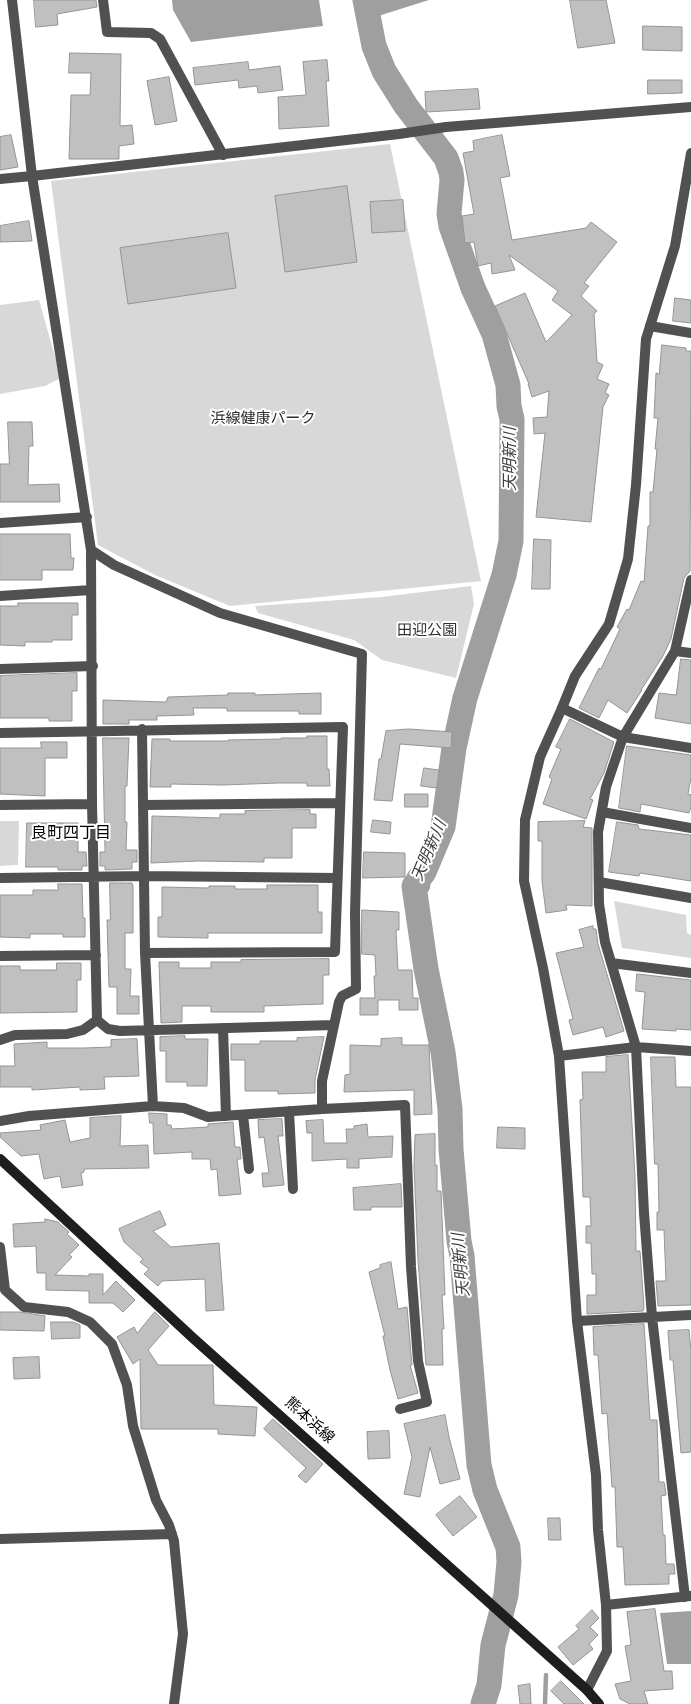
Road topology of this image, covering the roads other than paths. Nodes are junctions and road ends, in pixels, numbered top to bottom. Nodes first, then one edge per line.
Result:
1 (12, 0) edge
2 (103, 0) edge
3 (691, 107) edge
4 (691, 153) edge
5 (223, 155) junction
6 (32, 176) junction
7 (0, 179) edge
8 (650, 326) junction
9 (691, 333) edge
10 (87, 517) junction
11 (0, 523) edge
12 (91, 550) junction
13 (691, 580) edge
14 (91, 590) junction
15 (0, 596) edge
16 (675, 651) junction
17 (691, 653) edge
18 (93, 666) junction
19 (0, 669) edge
20 (562, 708) junction
21 (142, 729) junction
22 (93, 730) junction
23 (0, 733) edge
24 (623, 737) junction
25 (691, 748) edge
26 (340, 803) junction
27 (92, 804) junction
28 (0, 805) edge
29 (143, 805) junction
30 (602, 812) junction
31 (691, 828) edge
32 (144, 876) junction
33 (95, 877) junction
34 (0, 878) edge
35 (337, 878) junction
36 (599, 882) junction
37 (691, 898) edge
38 (146, 953) junction
39 (96, 955) junction
40 (0, 956) edge
41 (611, 963) junction
42 (691, 973) edge
43 (96, 1020) junction
44 (334, 1025) junction
45 (223, 1028) junction
46 (150, 1029) junction
47 (0, 1040) edge
48 (636, 1047) junction
49 (691, 1052) edge
50 (559, 1056) junction
51 (153, 1106) junction
52 (322, 1109) junction
53 (289, 1112) junction
54 (243, 1115) junction
55 (226, 1116) junction
56 (0, 1121) edge
57 (0, 1159) edge
58 (249, 1169) dead end
59 (293, 1188) dead end
60 (0, 1247) edge
61 (691, 1315) edge
62 (652, 1317) junction
63 (577, 1321) junction
64 (400, 1409) dead end
65 (172, 1534) junction
66 (0, 1539) edge
67 (688, 1597) edge
68 (606, 1605) junction
69 (587, 1690) junction
70 (174, 1704) edge
71 (599, 1704) edge

1 - 6 street
2 - 5 street
3 - 5 street
4 - 8 street
5 - 6 street
6 - 7 street
6 - 10 street
8 - 9 street
8 - 20 street
10 - 11 street
10 - 12 street
12 - 14 street
12 - 44 street
13 - 16 street
14 - 15 street
14 - 18 street
16 - 17 street
16 - 24 street
18 - 19 street
18 - 22 street
20 - 24 street
20 - 50 street
21 - 22 street
21 - 26 street
21 - 29 street
22 - 23 street
22 - 27 street
24 - 25 street
24 - 30 street
26 - 29 street
26 - 35 street
27 - 28 street
27 - 33 street
29 - 32 street
30 - 31 street
30 - 36 street
32 - 33 street
32 - 35 street
32 - 38 street
33 - 34 street
33 - 39 street
35 - 38 street
36 - 37 street
36 - 41 street
38 - 46 street
39 - 40 street
39 - 43 street
41 - 42 street
41 - 48 street
43 - 46 street
43 - 47 street
44 - 45 street
44 - 52 street
45 - 46 street
45 - 55 street
46 - 51 street
48 - 49 street
48 - 50 street
48 - 62 street
50 - 63 street
51 - 55 street
51 - 56 street
52 - 53 street
52 - 64 street
53 - 54 street
53 - 59 street
54 - 55 street
54 - 58 street
57 - 69 main road, 熊本浜線
60 - 65 street
61 - 62 street
62 - 63 street
62 - 67 street
63 - 68 street
65 - 66 street
65 - 70 street
67 - 68 street
68 - 69 street
69 - 71 main road, 熊本浜線

